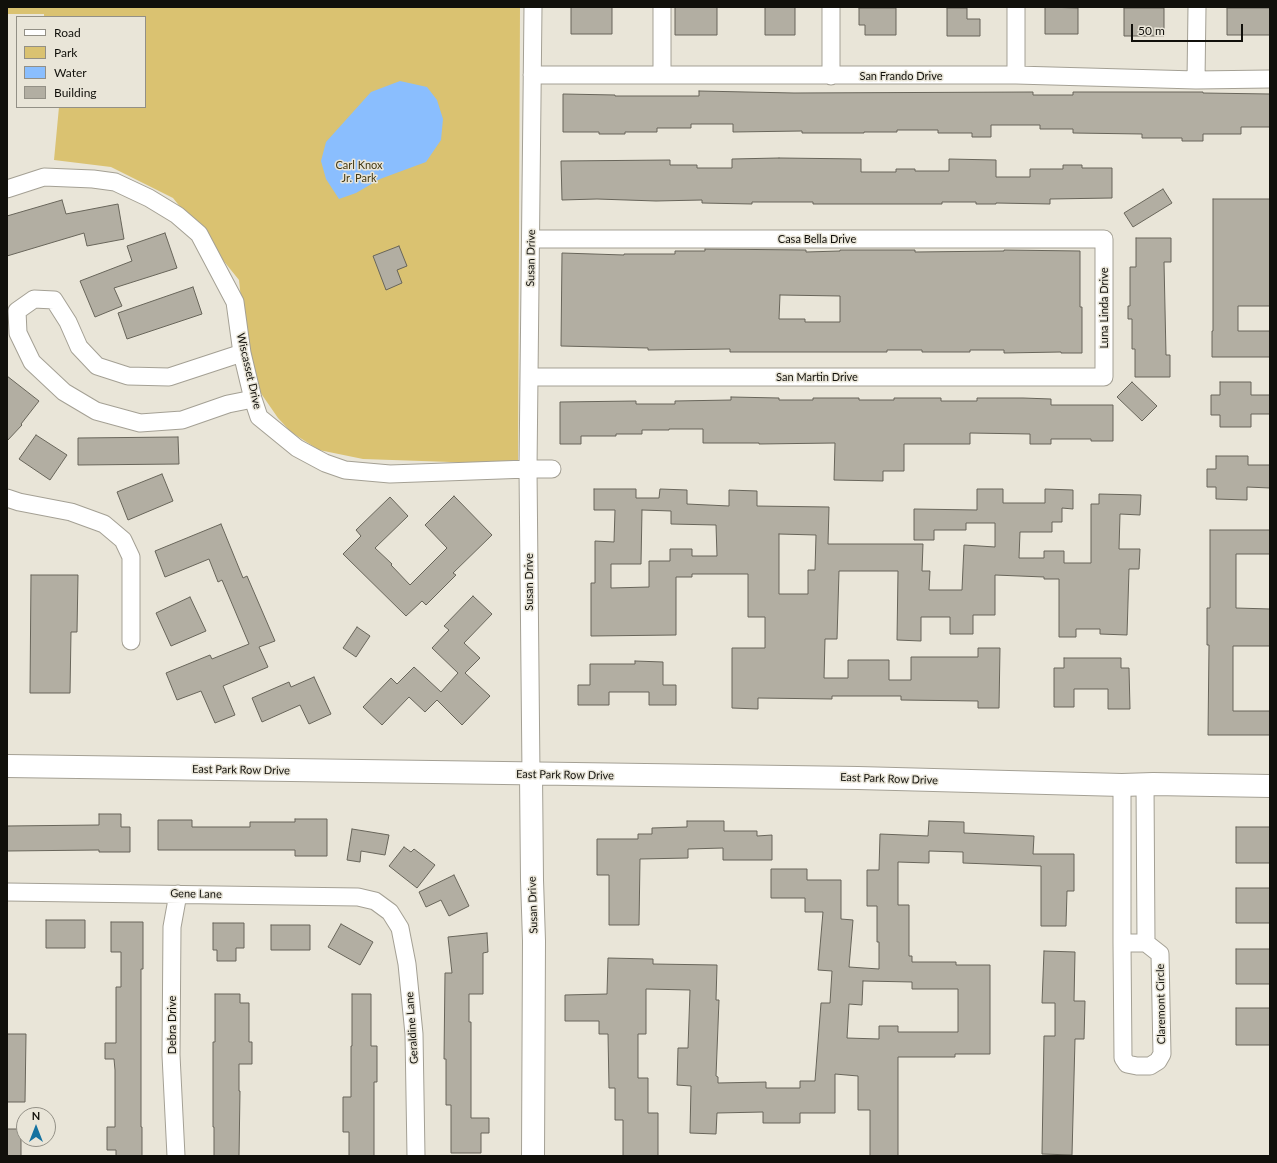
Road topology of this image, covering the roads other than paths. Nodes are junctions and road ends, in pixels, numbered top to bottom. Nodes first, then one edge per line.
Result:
1 (533, 7) edge
2 (662, 7) edge
3 (831, 7) edge
4 (1016, 7) edge
5 (1197, 7) edge
6 (532, 75) junction
7 (662, 75) junction
8 (831, 76) junction
9 (1016, 76) junction
10 (1270, 79) edge
11 (1196, 80) junction
12 (7, 189) edge
13 (531, 239) junction
14 (1104, 239) joint
15 (242, 353) junction
16 (529, 377) junction
17 (1104, 377) joint
18 (253, 399) junction
19 (528, 469) junction
20 (552, 469) dead end
21 (7, 498) edge
22 (131, 641) dead end
23 (7, 766) edge
24 (530, 774) junction
25 (1145, 784) junction
26 (1122, 785) junction
27 (1270, 786) edge
28 (7, 892) edge
29 (178, 894) junction
30 (383, 907) joint
31 (1122, 943) junction
32 (1146, 943) junction
33 (176, 1156) edge
34 (416, 1156) edge
35 (533, 1156) edge

1 - 6 street, Susan Drive
2 - 7 street
3 - 8 street
4 - 9 street
5 - 11 street
6 - 7 street, San Frando Drive
6 - 13 street, Susan Drive
7 - 8 street, San Frando Drive
8 - 9 street, San Frando Drive
9 - 11 street, San Frando Drive
10 - 11 street, San Frando Drive
12 - 15 street, Wiscasset Drive
13 - 14 street, Casa Bella Drive
13 - 16 street, Susan Drive
14 - 17 street, Luna Linda Drive
15 - 18 street, Wiscasset Drive
15 - 18 street
16 - 17 street, San Martin Drive
16 - 19 street, Susan Drive
18 - 19 street, Wiscasset Drive
19 - 20 street, Wiscasset Drive
19 - 24 street, Susan Drive
21 - 22 street
23 - 24 main road, East Park Row Drive
24 - 26 main road, East Park Row Drive
24 - 35 main road, Susan Drive
25 - 26 main road, East Park Row Drive
25 - 27 main road, East Park Row Drive
25 - 32 street
26 - 31 street
28 - 29 street, Gene Lane
29 - 30 street, Gene Lane
29 - 33 street, Debra Drive
30 - 34 street, Geraldine Lane
31 - 32 street
31 - 32 street, Claremont Circle

